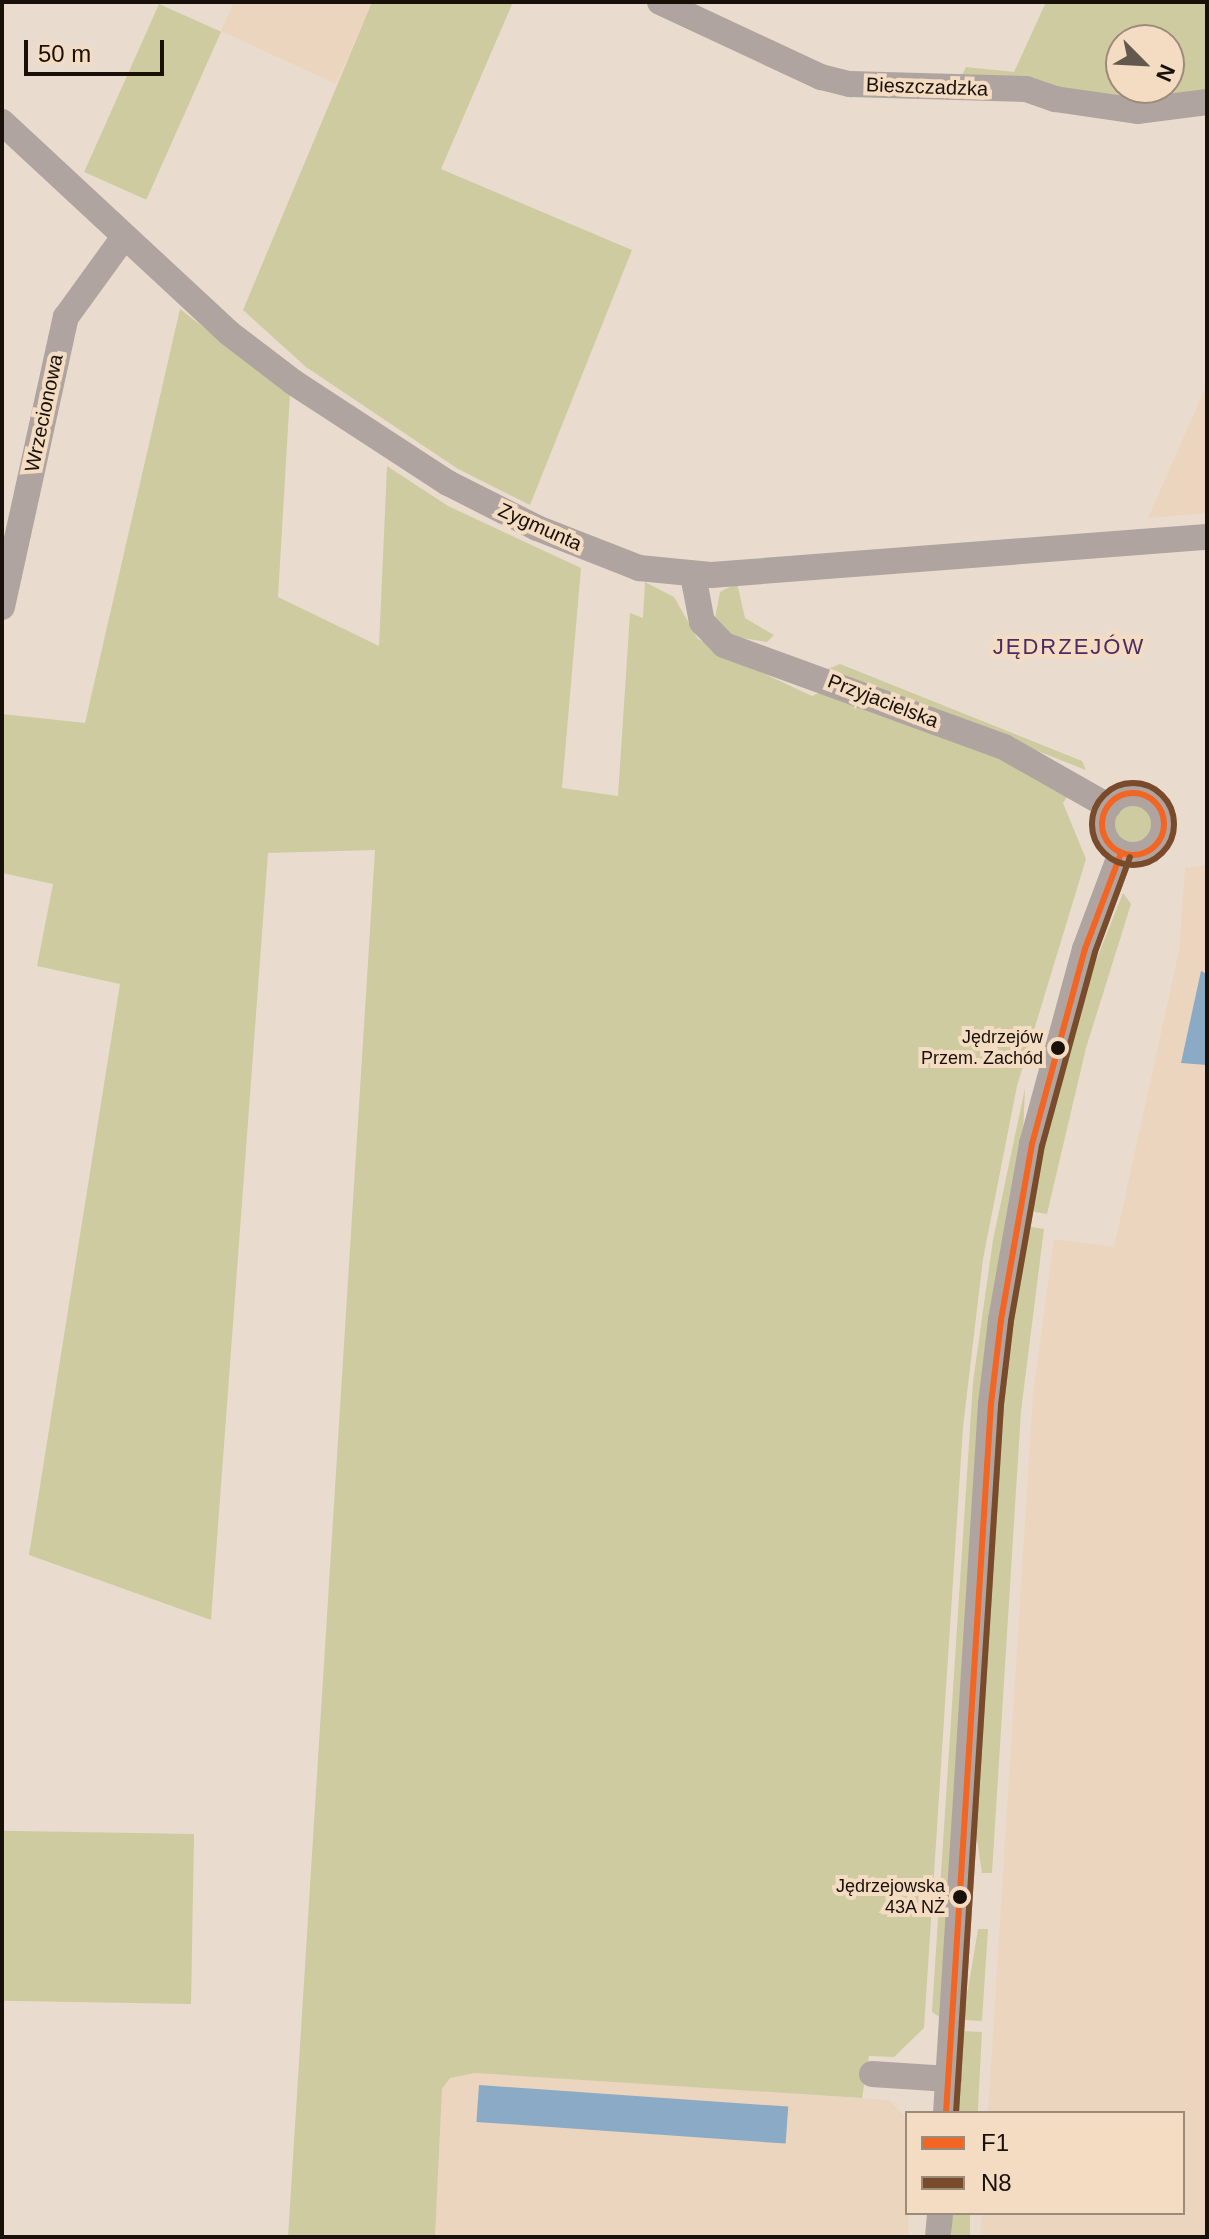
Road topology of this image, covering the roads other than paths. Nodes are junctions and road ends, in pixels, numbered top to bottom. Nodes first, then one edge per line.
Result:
1 (660, 2) edge
2 (1207, 102) edge
3 (2, 122) edge
4 (124, 237) junction
5 (1207, 537) edge
6 (693, 575) junction
7 (2, 607) edge
8 (1108, 806) junction
9 (1121, 853) junction
10 (872, 2074) dead end
11 (949, 2079) junction
12 (946, 2111) edge
13 (940, 2215) edge
14 (938, 2237) edge

1 - 2 street, Bieszczadzka
3 - 4 street, Zygmunta
4 - 6 street, Zygmunta
4 - 7 street, Wrzecionowa
5 - 6 street, Zygmunta
6 - 8 street, Przyjacielska
8 - 9 street
8 - 9 street
9 - 11 street
10 - 11 street
11 - 12 street
13 - 14 street

